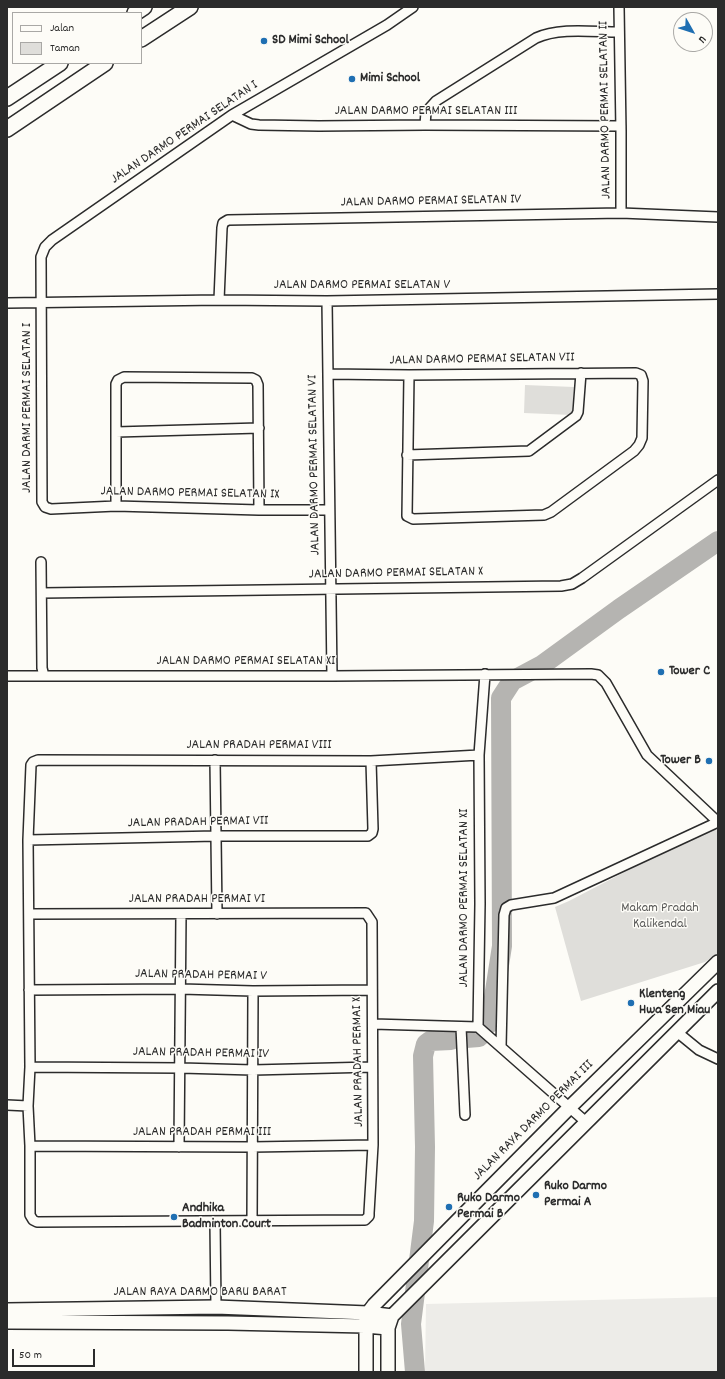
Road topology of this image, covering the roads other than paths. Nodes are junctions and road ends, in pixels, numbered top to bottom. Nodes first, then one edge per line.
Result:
1 (190, 7) edge
2 (413, 7) edge
3 (619, 7) edge
4 (619, 32) junction
5 (142, 38) edge
6 (104, 64) edge
7 (57, 65) edge
8 (68, 88) junction
9 (7, 98) edge
10 (232, 115) junction
11 (424, 125) junction
12 (621, 126) junction
13 (7, 129) edge
14 (621, 213) junction
15 (718, 217) edge
16 (718, 294) edge
17 (219, 300) junction
18 (327, 301) junction
19 (7, 302) edge
20 (42, 302) junction
21 (581, 372) junction
22 (328, 374) junction
23 (409, 375) junction
24 (259, 428) junction
25 (116, 432) junction
26 (407, 455) junction
27 (718, 480) edge
28 (116, 506) junction
29 (51, 509) joint
30 (259, 510) junction
31 (329, 510) junction
32 (41, 562) dead end
33 (330, 590) junction
34 (42, 593) junction
35 (485, 674) junction
36 (7, 676) edge
37 (44, 676) junction
38 (332, 676) junction
39 (479, 755) junction
40 (215, 760) junction
41 (371, 761) junction
42 (718, 822) edge
43 (216, 836) junction
44 (28, 840) junction
45 (366, 913) joint
46 (29, 914) junction
47 (182, 914) junction
48 (217, 914) junction
49 (718, 962) edge
50 (699, 981) junction
51 (181, 989) junction
52 (29, 990) junction
53 (372, 990) junction
54 (254, 991) junction
55 (716, 994) edge
56 (372, 1024) junction
57 (478, 1026) junction
58 (461, 1027) junction
59 (677, 1032) junction
60 (501, 1047) junction
61 (718, 1059) edge
62 (30, 1067) junction
63 (372, 1067) junction
64 (181, 1068) junction
65 (253, 1070) junction
66 (7, 1105) edge
67 (28, 1106) junction
68 (569, 1108) junction
69 (465, 1115) dead end
70 (586, 1122) junction
71 (373, 1145) junction
72 (30, 1146) junction
73 (179, 1147) junction
74 (252, 1147) junction
75 (215, 1222) junction
76 (252, 1222) junction
77 (216, 1307) junction
78 (7, 1310) edge
79 (367, 1320) junction
80 (7, 1322) edge
81 (390, 1322) junction
82 (366, 1372) edge
83 (388, 1372) edge

1 - 5 main road
2 - 10 street, JALAN DARMO PERMAI SELATAN I
3 - 4 street, JALAN DARMO PERMAI SELATAN II
4 - 11 street
4 - 12 street, JALAN DARMO PERMAI SELATAN II
6 - 8 main road
7 - 8 main road
7 - 9 main road
8 - 13 main road
10 - 11 street, JALAN DARMO PERMAI SELATAN III
10 - 20 street, JALAN DARMO PERMAI SELATAN I
11 - 12 street, JALAN DARMO PERMAI SELATAN III
12 - 14 street, JALAN DARMO PERMAI SELATAN II
14 - 15 street, JALAN DARMO PERMAI SELATAN IV
14 - 17 street, JALAN DARMO PERMAI SELATAN IV
16 - 18 street, JALAN DARMO PERMAI SELATAN V
17 - 18 street, JALAN DARMO PERMAI SELATAN V
17 - 20 street, JALAN DARMO PERMAI SELATAN V
18 - 22 street, JALAN DARMO PERMAI SELATAN VI
19 - 20 street, JALAN DARMO PERMAI SELATAN V
20 - 29 street, JALAN DARMI PERMAI SELATAN I
21 - 23 street, JALAN DARMO PERMAI SELATAN VII
21 - 26 street
21 - 26 street, JALAN DARMO PERMAI SELATAN VII
22 - 23 street, JALAN DARMO PERMAI SELATAN VII
22 - 31 street, JALAN DARMO PERMAI SELATAN VI
23 - 26 street
24 - 25 street
24 - 25 street
24 - 30 street
25 - 28 street
27 - 33 street, JALAN DARMO PERMAI SELATAN X
28 - 29 street, JALAN DARMO PERMAI SELATAN IX
28 - 30 street, JALAN DARMO PERMAI SELATAN IX
30 - 31 street, JALAN DARMO PERMAI SELATAN IX
31 - 33 street, JALAN DARMO PERMAI SELATAN VI
32 - 34 street
33 - 34 street, JALAN DARMO PERMAI SELATAN X
33 - 38 street, JALAN DARMO PERMAI SELATAN VI
34 - 37 street
35 - 38 street, JALAN DARMO PERMAI SELATAN XI
35 - 39 street, JALAN DARMO PERMAI SELATAN XI
35 - 42 street, JALAN DARMO PERMAI SELATAN XI
36 - 37 street, JALAN DARMO PERMAI SELATAN XI
37 - 38 street, JALAN DARMO PERMAI SELATAN XI
39 - 41 street, JALAN PRADAH PERMAI VIII
39 - 57 street, JALAN DARMO PERMAI SELATAN XI
40 - 41 street, JALAN PRADAH PERMAI VIII
40 - 43 street
40 - 44 street, JALAN PRADAH PERMAI VIII
41 - 43 street, JALAN PRADAH PERMAI VII
42 - 60 street
43 - 44 street, JALAN PRADAH PERMAI VII
43 - 48 street
44 - 46 street
45 - 48 street, JALAN PRADAH PERMAI VI
45 - 53 street, JALAN PRADAH PERMAI X
46 - 47 street, JALAN PRADAH PERMAI VI
46 - 52 street
47 - 48 street, JALAN PRADAH PERMAI VI
47 - 51 street
49 - 50 main road, JALAN RAYA DARMO PERMAI III
50 - 55 main road
50 - 68 main road, JALAN RAYA DARMO PERMAI III
51 - 52 street, JALAN PRADAH PERMAI V
51 - 54 street, JALAN PRADAH PERMAI V
51 - 64 street
52 - 62 street
53 - 54 street, JALAN PRADAH PERMAI V
53 - 56 street, JALAN PRADAH PERMAI X
54 - 65 street
55 - 59 main road
56 - 58 street
56 - 63 street, JALAN PRADAH PERMAI X
57 - 58 street
57 - 60 street
58 - 69 street
59 - 61 street
59 - 70 main road
60 - 68 street
62 - 64 street, JALAN PRADAH PERMAI IV
62 - 67 street
63 - 65 street, JALAN PRADAH PERMAI IV
63 - 71 street, JALAN PRADAH PERMAI X
64 - 65 street, JALAN PRADAH PERMAI IV
64 - 73 street
65 - 74 street
66 - 67 street
67 - 72 street
68 - 70 street
68 - 79 main road, JALAN RAYA DARMO PERMAI III
70 - 81 main road
71 - 74 street, JALAN PRADAH PERMAI III
71 - 76 street, JALAN PRADAH PERMAI X
72 - 73 street, JALAN PRADAH PERMAI III
72 - 75 street
73 - 74 street, JALAN PRADAH PERMAI III
74 - 76 street
75 - 76 street
75 - 77 street
77 - 78 main road, JALAN RAYA DARMO BARU BARAT
77 - 79 main road, JALAN RAYA DARMO BARU BARAT
79 - 80 main road, JALAN RAYA DARMO BARU BARAT
79 - 81 main road, JALAN RAYA DARMO BARU BARAT
79 - 82 main road
81 - 83 main road

